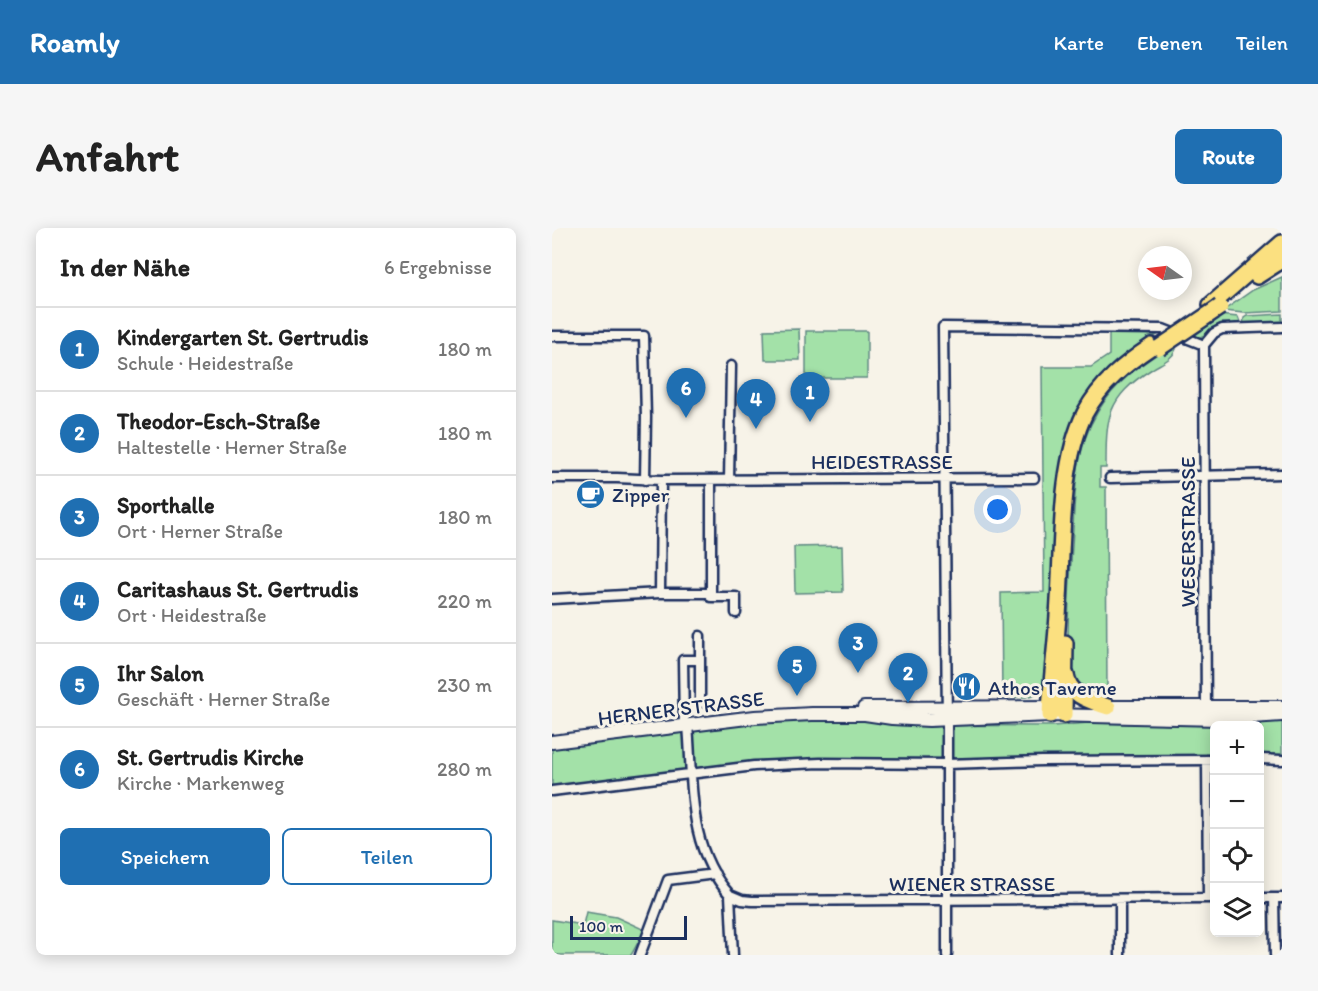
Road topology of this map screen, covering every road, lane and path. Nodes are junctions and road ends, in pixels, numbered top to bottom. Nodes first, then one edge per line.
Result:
1 (1282, 243) edge
2 (1282, 262) edge
3 (1282, 272) edge
4 (1242, 291) junction
5 (1216, 306) junction
6 (1282, 327) edge
7 (552, 336) edge
8 (1204, 345) junction
9 (1156, 347) junction
10 (731, 366) dead end
11 (1282, 474) edge
12 (1205, 476) junction
13 (552, 478) edge
14 (1034, 478) dead end
15 (1110, 478) dead end
16 (943, 479) junction
17 (645, 480) junction
18 (661, 480) junction
19 (711, 480) junction
20 (729, 480) junction
21 (660, 592) junction
22 (711, 593) junction
23 (552, 599) edge
24 (736, 614) dead end
25 (700, 636) dead end
26 (700, 660) junction
27 (1065, 666) junction
28 (700, 703) dead end
29 (1108, 707) junction
30 (1282, 707) edge
31 (1057, 711) junction
32 (1206, 712) junction
33 (947, 714) junction
34 (1282, 715) edge
35 (685, 724) junction
36 (552, 736) edge
37 (552, 742) edge
38 (1264, 759) edge
39 (1210, 760) edge
40 (1282, 760) edge
41 (946, 764) junction
42 (691, 772) junction
43 (1211, 775) edge
44 (552, 791) edge
45 (715, 874) junction
46 (1211, 883) edge
47 (730, 895) junction
48 (1210, 898) edge
49 (1278, 898) edge
50 (1120, 899) junction
51 (946, 901) junction
52 (640, 955) edge
53 (733, 955) edge
54 (946, 955) edge
55 (1120, 955) edge
56 (1275, 955) edge

1 - 5 highway
2 - 4 highway
2 - 5 highway
3 - 4 highway
4 - 5 highway
5 - 9 highway
6 - 8 street
7 - 17 street
8 - 12 street, WESERSTRASSE
8 - 16 street
9 - 27 highway
9 - 31 highway
10 - 20 street
11 - 12 street
12 - 15 street
12 - 32 street, WESERSTRASSE
13 - 17 street, HEIDESTRASSE
14 - 16 street, HEIDESTRASSE
16 - 20 street, HEIDESTRASSE
16 - 33 street
17 - 18 street, HEIDESTRASSE
18 - 19 street, HEIDESTRASSE
18 - 21 street
19 - 20 street, HEIDESTRASSE
19 - 22 street
21 - 22 street
21 - 23 street
22 - 24 street
25 - 26 street
26 - 28 street
26 - 35 street
27 - 29 highway
27 - 31 highway
29 - 31 main road, HERNER STRASSE
29 - 32 main road, HERNER STRASSE
30 - 32 main road, HERNER STRASSE
31 - 32 main road, HERNER STRASSE
31 - 33 main road, HERNER STRASSE
32 - 34 main road, HERNER STRASSE
33 - 35 main road, HERNER STRASSE
33 - 41 street
35 - 36 main road, HERNER STRASSE
35 - 37 main road, HERNER STRASSE
35 - 42 street
38 - 40 street
39 - 41 street
41 - 42 street
41 - 51 street
42 - 44 street
42 - 45 street
43 - 46 street
45 - 47 street
45 - 52 street
47 - 51 street, WIENER STRASSE
47 - 53 street
48 - 50 street, WIENER STRASSE
49 - 56 street
50 - 51 street, WIENER STRASSE
50 - 55 street
51 - 54 street

